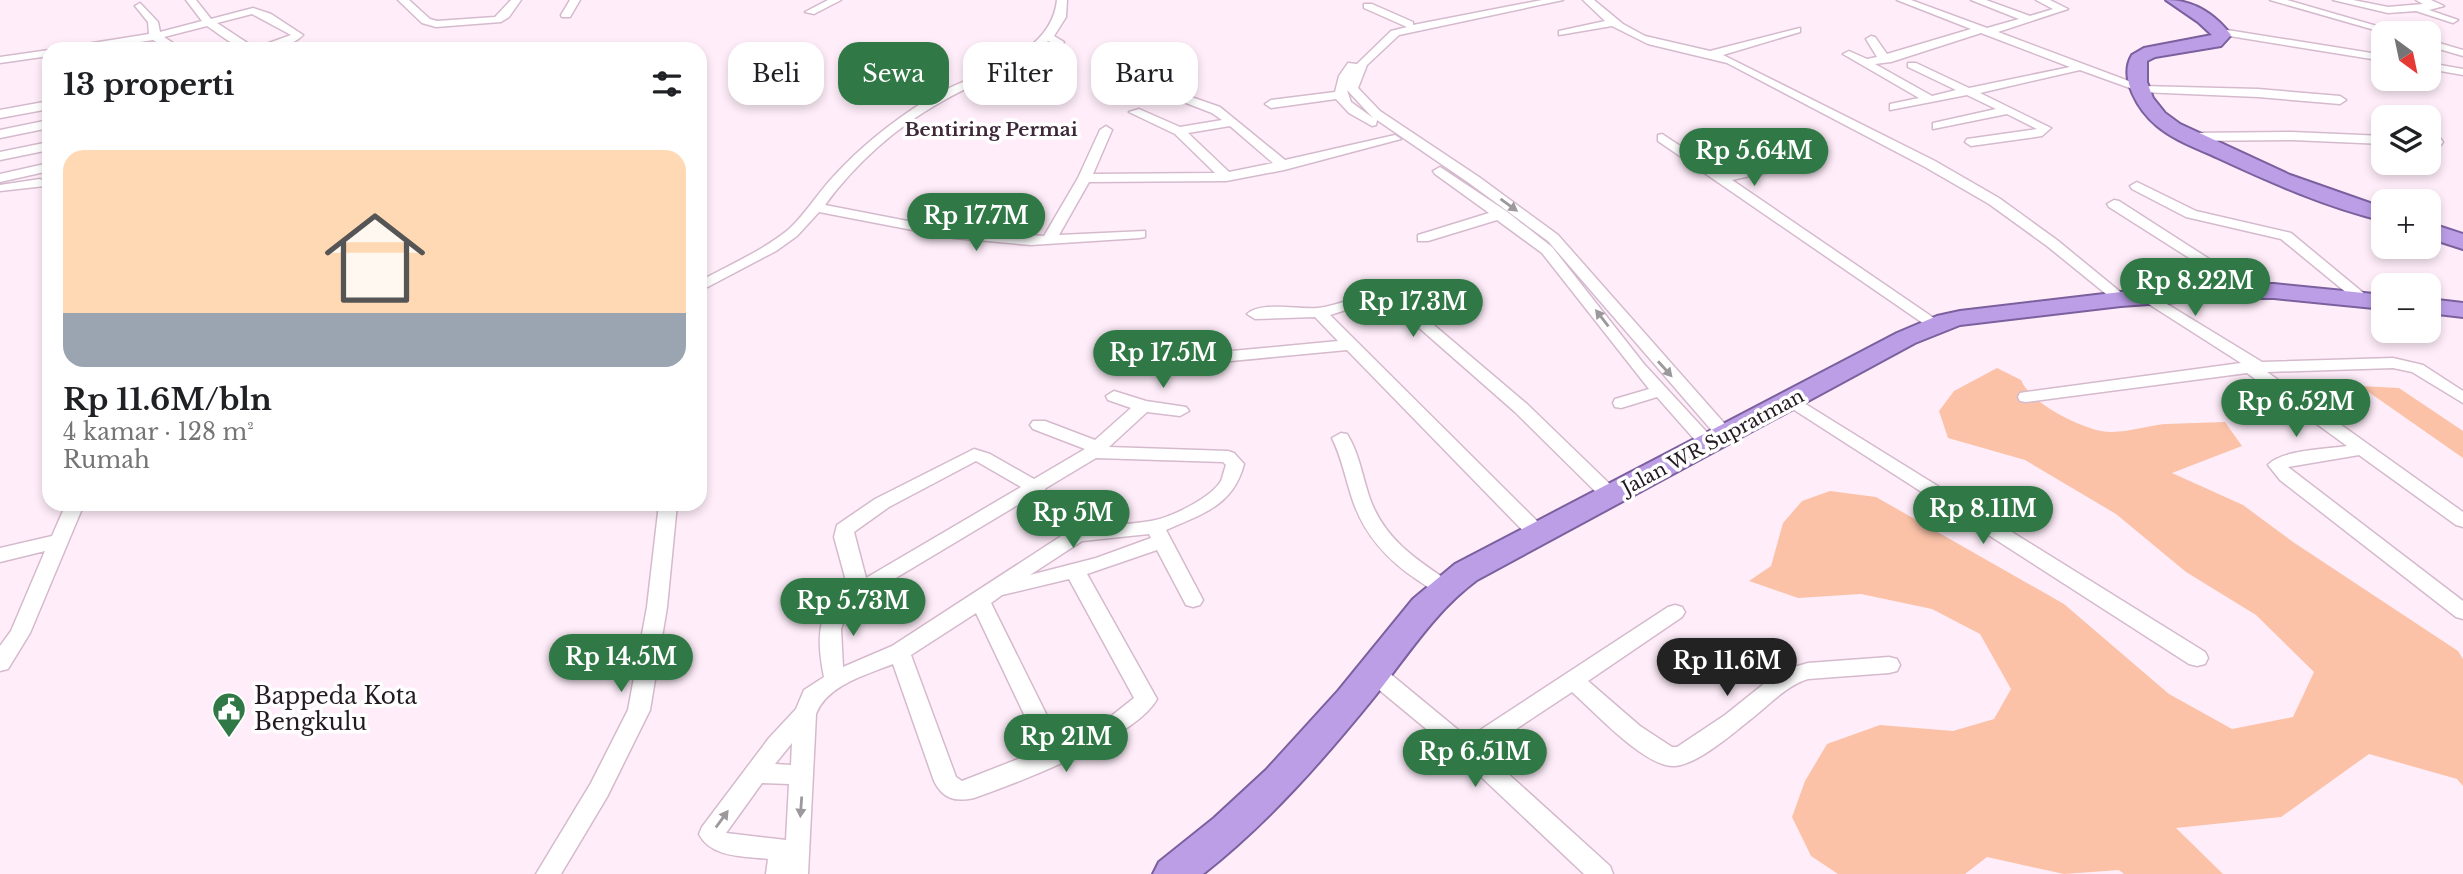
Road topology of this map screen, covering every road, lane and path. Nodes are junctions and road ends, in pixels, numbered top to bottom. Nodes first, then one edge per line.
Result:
1 (191, 0) edge
2 (403, 0) edge
3 (516, 0) edge
4 (575, 0) edge
5 (836, 0) edge
6 (1534, 0) edge
7 (1558, 0) edge
8 (1588, 0) edge
9 (1893, 0) edge
10 (1902, 0) edge
11 (1976, 0) edge
12 (2041, 0) edge
13 (2174, 0) edge
14 (2275, 0) edge
15 (2339, 0) edge
16 (2421, 0) edge
17 (1063, 2) edge
18 (140, 6) dead end
19 (1368, 6) dead end
20 (2411, 9) junction
21 (2315, 11) junction
22 (810, 12) dead end
23 (566, 15) dead end
24 (2298, 18) dead end
25 (2030, 19) junction
26 (2453, 20) dead end
27 (208, 22) junction
28 (1614, 22) junction
29 (1409, 24) junction
30 (2368, 26) junction
31 (2371, 27) edge
32 (1796, 30) dead end
33 (1980, 31) junction
34 (2221, 32) junction
35 (1563, 33) dead end
36 (2346, 35) dead end
37 (155, 36) junction
38 (1047, 37) junction
39 (1871, 39) dead end
40 (124, 42) edge
41 (165, 42) edge
42 (239, 42) edge
43 (280, 42) edge
44 (1059, 42) edge
45 (2441, 47) edge
46 (2463, 53) edge
47 (42, 54) edge
48 (1713, 54) junction
49 (1849, 54) dead end
50 (33, 55) junction
51 (2371, 56) edge
52 (0, 60) edge
53 (1887, 60) junction
54 (42, 61) edge
55 (1865, 62) junction
56 (1912, 65) dead end
57 (2441, 68) edge
58 (2075, 69) junction
59 (2463, 72) edge
60 (1344, 88) junction
61 (2141, 92) junction
62 (1971, 93) junction
63 (1931, 100) junction
64 (2340, 100) dead end
65 (1198, 103) edge
66 (1272, 104) dead end
67 (42, 106) edge
68 (1894, 107) dead end
69 (2010, 110) junction
70 (1135, 112) dead end
71 (0, 114) edge
72 (1233, 122) junction
73 (42, 125) edge
74 (1937, 126) dead end
75 (1106, 130) dead end
76 (1179, 131) junction
77 (0, 134) edge
78 (2189, 137) junction
79 (1662, 138) dead end
80 (1395, 139) junction
81 (2371, 139) edge
82 (1971, 142) dead end
83 (42, 147) edge
84 (0, 156) edge
85 (1780, 165) dead end
86 (1284, 166) junction
87 (42, 169) edge
88 (1226, 177) junction
89 (0, 178) edge
90 (1085, 178) junction
91 (1721, 178) junction
92 (1474, 180) junction
93 (40, 183) dead end
94 (1458, 184) junction
95 (2137, 186) dead end
96 (0, 188) edge
97 (2114, 204) dead end
98 (816, 207) junction
99 (2371, 211) edge
100 (1501, 214) junction
101 (1140, 234) dead end
102 (2441, 234) edge
103 (1423, 238) dead end
104 (1048, 241) junction
105 (2463, 242) edge
106 (707, 283) edge
107 (2251, 291) junction
108 (2134, 299) junction
109 (2371, 299) edge
110 (2371, 301) edge
111 (2441, 307) edge
112 (2463, 310) edge
113 (1319, 313) junction
114 (1255, 314) dead end
115 (1936, 325) junction
116 (1349, 345) junction
117 (1189, 360) dead end
118 (2249, 368) junction
119 (1660, 391) junction
120 (1114, 396) dead end
121 (2026, 397) dead end
122 (2463, 398) edge
123 (1791, 400) junction
124 (1621, 402) dead end
125 (1143, 406) junction
126 (1180, 411) dead end
127 (1039, 425) dead end
128 (1341, 438) dead end
129 (1718, 441) junction
130 (2361, 449) junction
131 (1096, 450) junction
132 (1037, 488) junction
133 (1611, 496) junction
134 (72, 511) edge
135 (667, 511) edge
136 (2463, 521) edge
137 (1159, 534) junction
138 (1538, 534) junction
139 (59, 541) junction
140 (0, 555) edge
141 (1075, 571) junction
142 (1443, 587) junction
143 (859, 590) junction
144 (987, 596) junction
145 (1193, 600) dead end
146 (1675, 612) dead end
147 (2463, 612) edge
148 (899, 652) junction
149 (2197, 658) dead end
150 (0, 663) edge
151 (1889, 665) dead end
152 (1374, 673) junction
153 (835, 680) junction
154 (1574, 681) junction
155 (805, 715) junction
156 (1466, 750) junction
157 (1055, 755) junction
158 (757, 773) junction
159 (803, 775) junction
160 (789, 862) edge
161 (548, 874) edge
162 (1173, 874) edge
163 (1601, 874) edge

1 - 27 street
2 - 3 street
4 - 23 street
5 - 22 street
6 - 29 street
7 - 60 street
8 - 28 street
9 - 33 street
10 - 33 street
11 - 25 street
12 - 25 street
13 - 34 highway
14 - 21 street
15 - 20 street
16 - 20 street
17 - 38 street
18 - 37 street
19 - 29 street
20 - 26 street
21 - 24 street
21 - 30 street
25 - 33 street
27 - 37 street
27 - 42 street
27 - 43 street
28 - 35 street
28 - 48 street
29 - 60 street
30 - 31 street
30 - 36 street
32 - 48 street
33 - 53 street
33 - 58 street
33 - 61 street
34 - 51 street
34 - 61 highway
37 - 40 street
37 - 41 street
38 - 44 street
38 - 98 street
39 - 53 street
45 - 46 street
47 - 50 street
48 - 108 street
49 - 55 street
50 - 52 street
50 - 54 street
53 - 55 street
55 - 63 street
56 - 62 street
57 - 59 street
58 - 61 street
58 - 62 street
60 - 66 street
60 - 80 street
60 - 92 street
61 - 64 street
61 - 78 highway
62 - 63 street
62 - 69 street
63 - 68 street
65 - 72 street
67 - 71 street
69 - 74 street
69 - 82 street
70 - 76 street
72 - 76 street
72 - 86 street
73 - 77 street
75 - 90 street
76 - 88 street
78 - 81 street
78 - 99 highway
79 - 91 street
80 - 86 street
80 - 94 street
83 - 84 street
85 - 91 street
86 - 88 street
87 - 89 street
88 - 90 street
90 - 104 street
91 - 115 street
92 - 94 street
92 -> 129 street
93 - 96 street
94 - 100 street
95 - 109 street
97 - 107 street
98 - 104 street
98 - 106 street
100 - 103 street
119 -> 100 street
101 - 104 street
102 - 105 highway
107 - 108 highway, Jalan WR Supratman
107 - 110 highway, Jalan WR Supratman
108 - 115 highway, Jalan WR Supratman
108 - 118 street
111 - 112 highway
113 - 114 street
113 - 116 street
113 - 133 street
115 - 123 highway, Jalan WR Supratman
116 - 117 street
116 - 138 street
118 - 121 street
118 - 122 street
118 - 130 street
119 - 124 street
119 - 129 street
120 - 125 street
123 - 129 highway, Jalan WR Supratman
123 - 149 street
125 - 126 street
125 - 131 street
127 - 131 street
128 - 142 street
129 - 133 highway, Jalan WR Supratman
130 - 136 street
130 - 147 street
131 - 132 street
131 - 137 street
132 - 143 street
132 - 143 street
133 - 138 highway, Jalan WR Supratman
134 - 139 street
135 - 161 street
137 - 141 street
137 - 144 street
137 - 145 street
138 - 142 highway, Jalan WR Supratman
139 - 140 street
139 - 150 street
141 - 144 street
141 - 157 street
142 - 152 highway, Jalan WR Supratman
143 - 153 street
144 - 148 street
144 - 157 street
146 - 154 street
148 - 153 street
148 - 157 street
151 - 154 street
152 - 156 street
152 - 162 highway, Jalan WR Supratman
153 - 155 street
154 - 156 street
155 - 158 street
155 - 159 street
156 - 163 street
158 - 159 street
160 -> 158 street
159 -> 160 street

